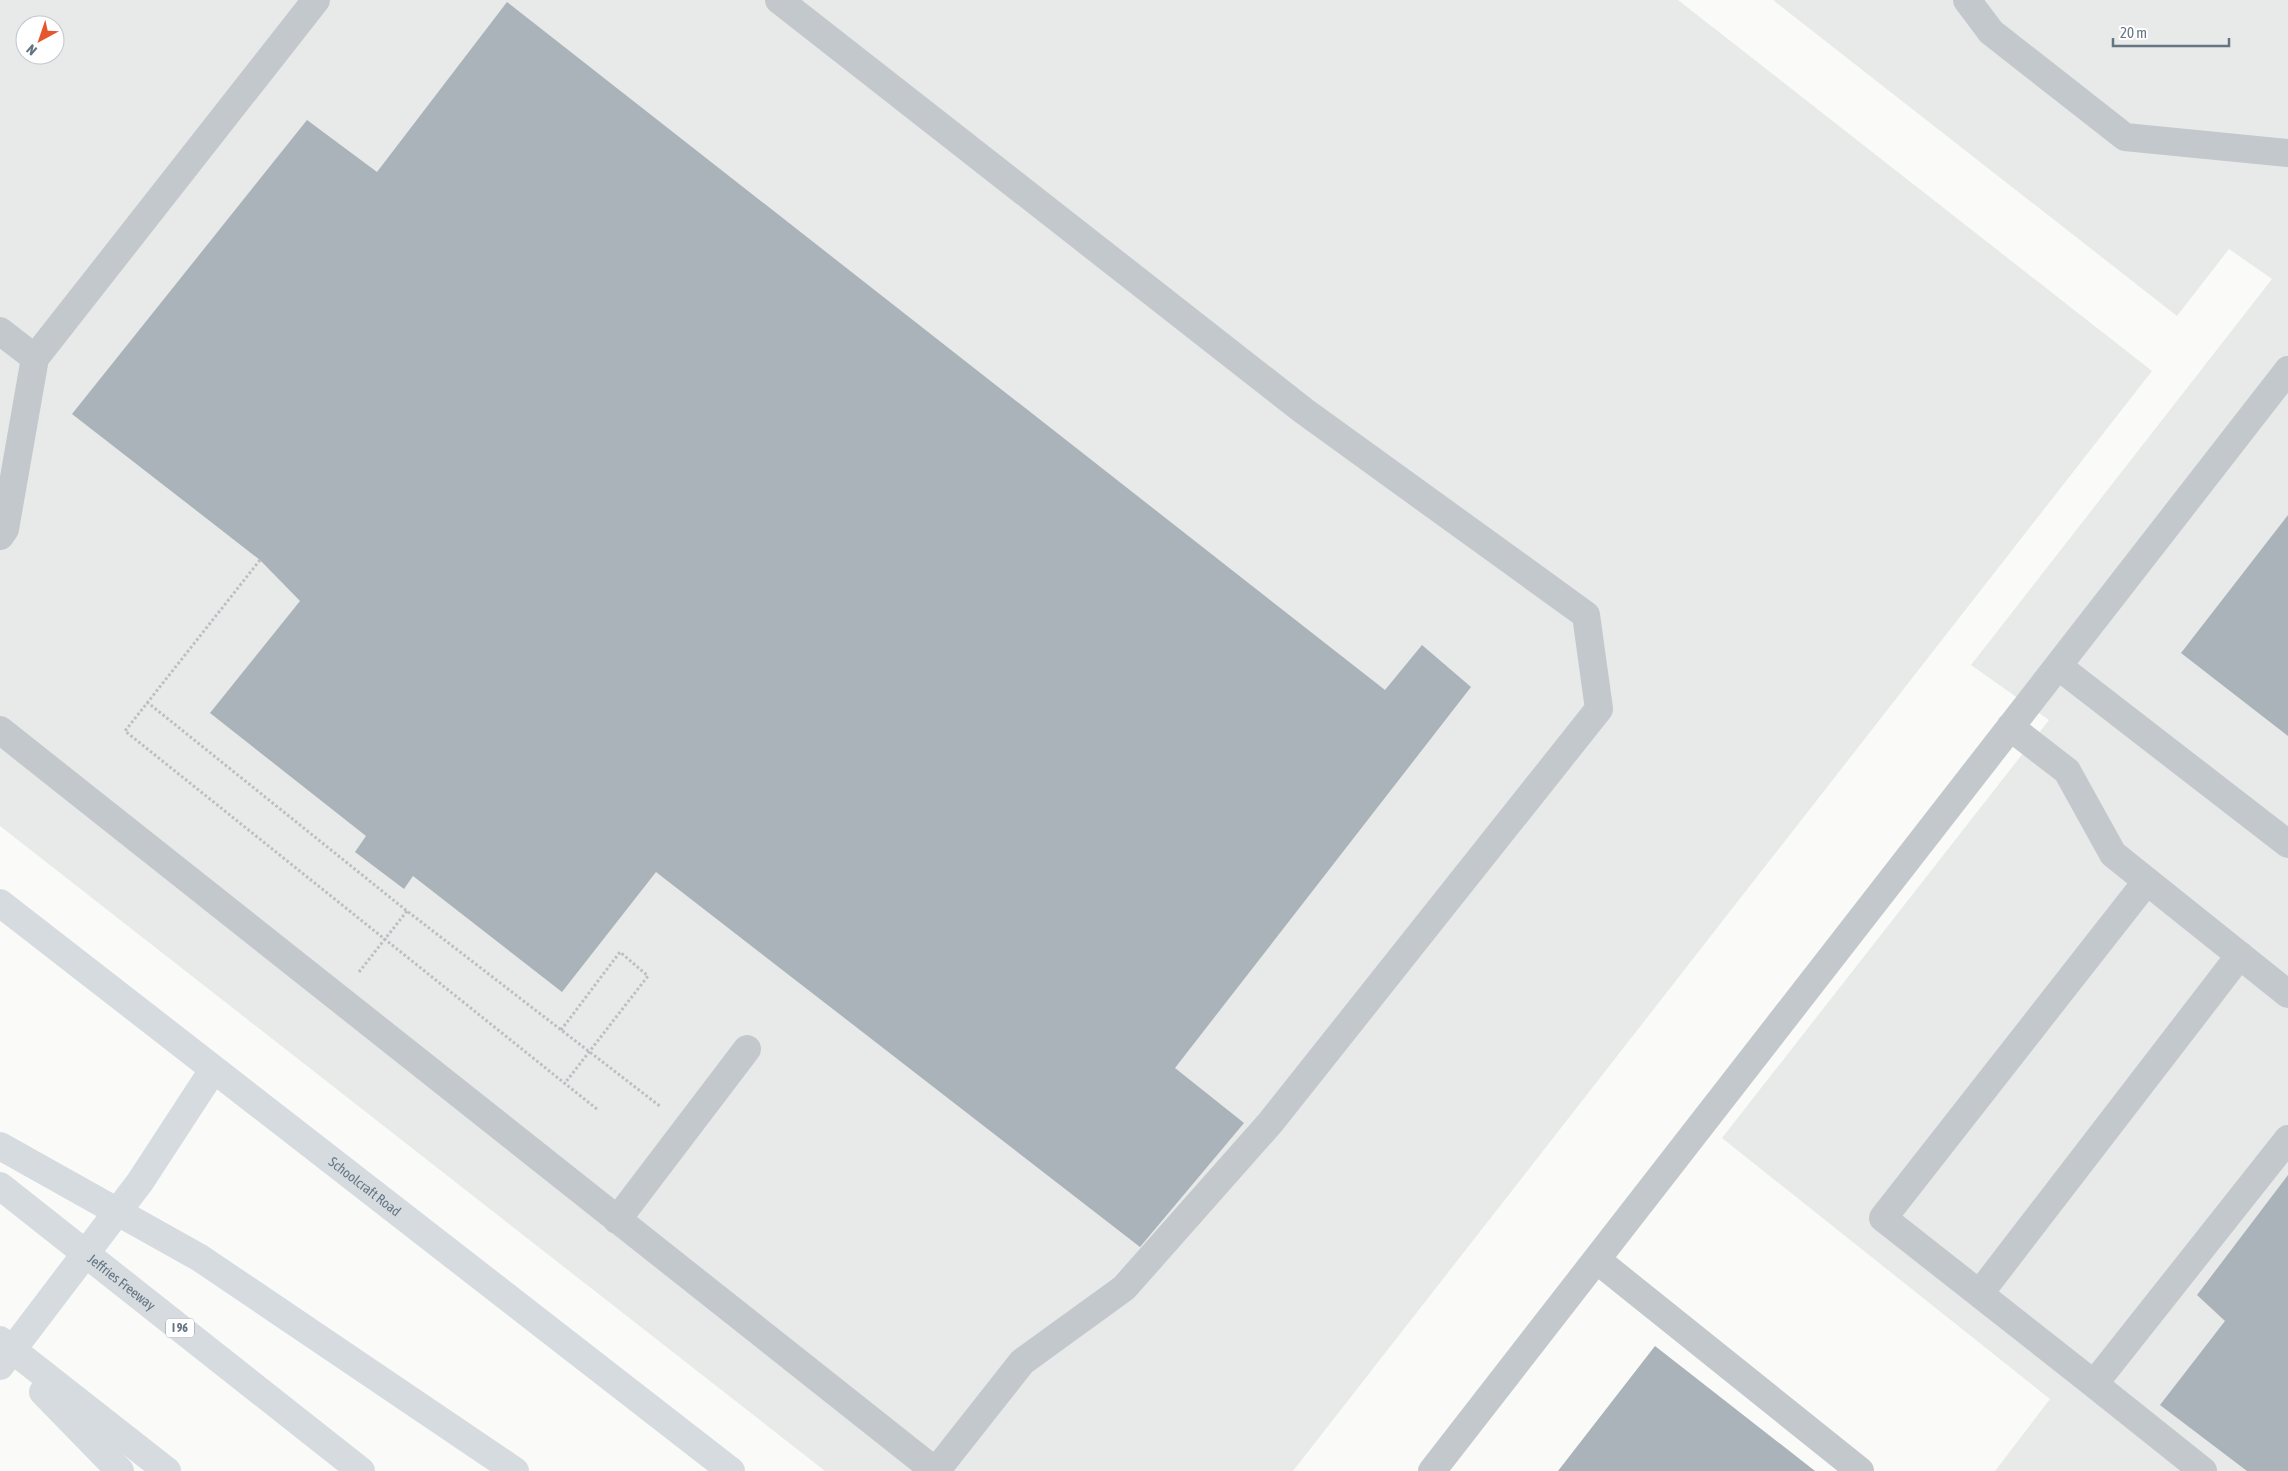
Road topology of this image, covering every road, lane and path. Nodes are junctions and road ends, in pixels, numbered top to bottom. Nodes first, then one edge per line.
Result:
1 (316, 0) edge
2 (780, 0) edge
3 (1967, 0) edge
4 (2288, 153) edge
5 (0, 331) edge
6 (35, 358) junction
7 (2288, 370) edge
8 (0, 536) edge
9 (260, 560) dead end
10 (2058, 666) junction
11 (147, 702) junction
12 (2010, 727) junction
13 (0, 730) edge
14 (2288, 844) edge
15 (2147, 881) junction
16 (0, 904) edge
17 (407, 911) junction
18 (385, 939) junction
19 (2240, 955) junction
20 (2288, 994) edge
21 (338, 998) junction
22 (561, 1030) junction
23 (748, 1049) dead end
24 (590, 1052) junction
25 (214, 1070) junction
26 (565, 1083) junction
27 (598, 1110) dead end
28 (688, 1128) junction
29 (2288, 1139) edge
30 (0, 1146) edge
31 (0, 1186) edge
32 (617, 1220) junction
33 (1597, 1260) junction
34 (1980, 1293) junction
35 (0, 1340) edge
36 (0, 1348) edge
37 (0, 1366) edge
38 (2094, 1384) junction
39 (120, 1471) edge
40 (167, 1471) edge
41 (361, 1471) edge
42 (515, 1471) edge
43 (731, 1471) edge
44 (935, 1471) edge
45 (1432, 1471) edge
46 (1860, 1471) edge
47 (2204, 1471) edge

1 - 6 lane
2 - 44 lane
3 - 4 lane
5 - 6 lane
6 - 8 lane
7 - 10 lane
9 - 11 path
10 - 12 lane
10 - 14 lane
11 - 17 path
11 - 18 path
12 - 15 lane
12 - 33 lane
13 - 21 lane
15 - 19 lane
15 - 34 lane
16 - 25 main road, Schoolcraft Road
17 - 18 path
17 - 22 path
18 - 21 path
18 - 26 path
19 - 20 lane
19 - 34 lane
21 - 32 lane
22 - 24 path
22 - 24 path
23 - 28 lane
24 - 26 path
24 - 28 path
25 - 37 main road
25 - 43 main road, Schoolcraft Road
26 - 27 path
28 - 32 lane
29 - 38 lane
30 - 42 main road
31 - 41 main road, Jeffries Freeway / I 96
32 - 44 lane
33 - 45 lane
33 - 46 lane
34 - 38 lane
35 - 40 main road
36 - 39 main road
38 - 47 lane

